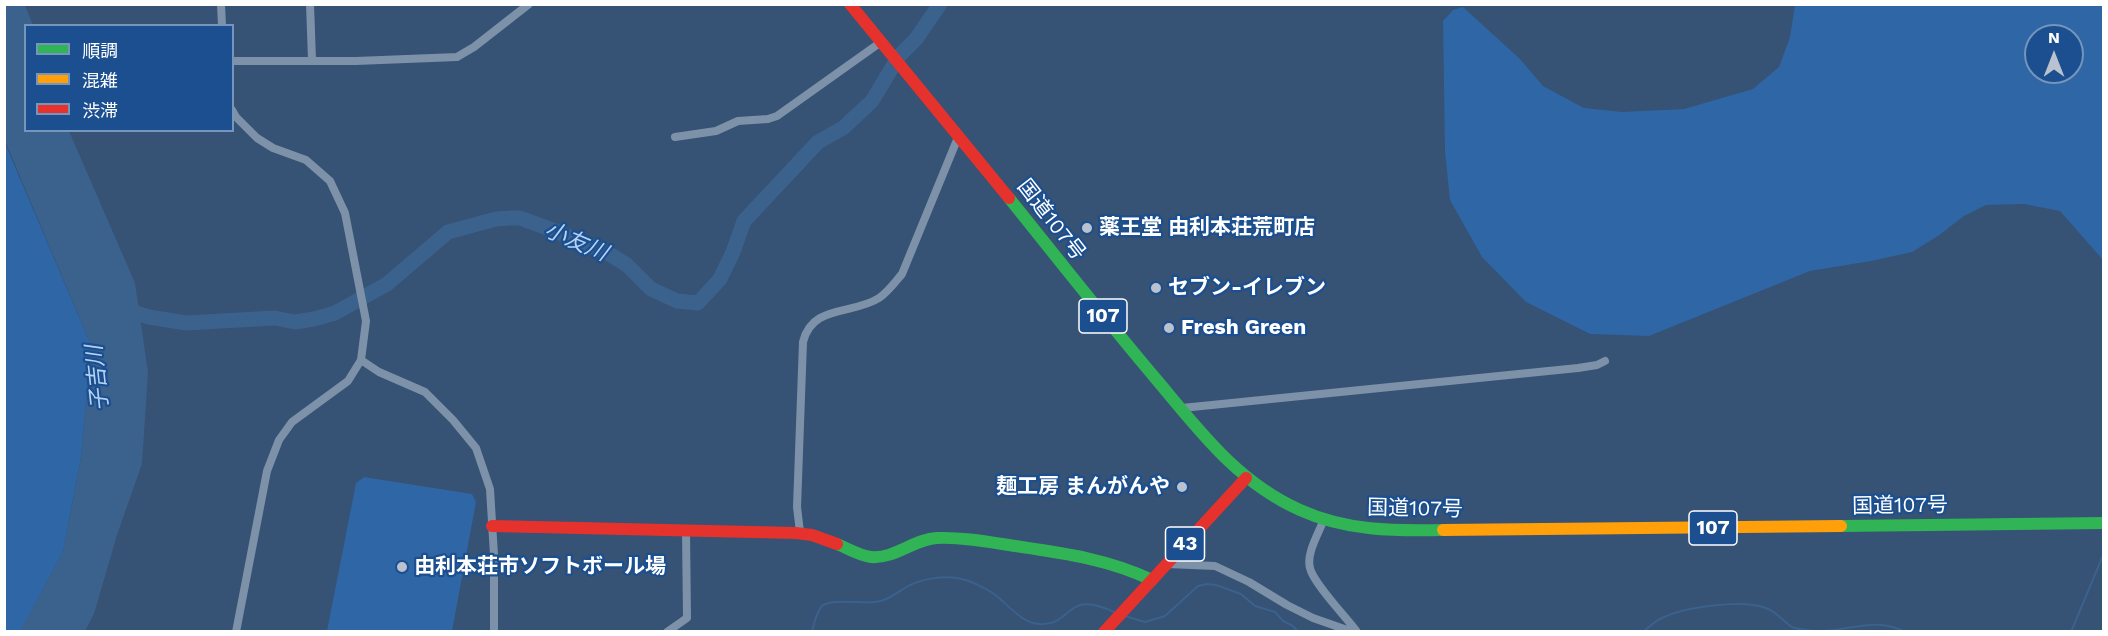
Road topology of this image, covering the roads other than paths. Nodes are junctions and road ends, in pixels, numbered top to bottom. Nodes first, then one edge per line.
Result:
1 (221, 4) edge
2 (310, 4) edge
3 (530, 4) edge
4 (850, 4) edge
5 (222, 24) edge
6 (885, 46) junction
7 (312, 60) junction
8 (234, 62) edge
9 (234, 114) edge
10 (959, 135) junction
11 (675, 137) dead end
12 (361, 360) junction
13 (1605, 361) dead end
14 (1182, 408) junction
15 (1246, 478) junction
16 (1324, 519) junction
17 (2103, 523) edge
18 (492, 526) junction
19 (686, 531) junction
20 (800, 532) junction
21 (1167, 564) junction
22 (1152, 580) junction
23 (236, 632) edge
24 (494, 632) edge
25 (667, 632) edge
26 (1104, 632) edge
27 (1355, 632) edge

1 - 5 street
2 - 7 street
3 - 7 street
4 - 6 main road, 国道107号 / 107
6 - 10 main road, 国道107号 / 107
6 - 11 street
7 - 8 street
9 - 12 street
10 - 14 main road, 国道107号 / 107
10 - 20 street
12 - 18 street
12 - 23 street
13 - 14 street
14 - 15 main road, 国道107号 / 107
15 - 16 main road, 国道107号 / 107
15 - 21 main road, 43
16 - 17 main road, 国道107号 / 107
16 - 27 street
18 - 19 main road
18 - 24 street
19 - 20 main road
19 - 25 street
20 - 22 main road
21 - 22 main road, 43
21 - 27 street
22 - 26 main road, 43

